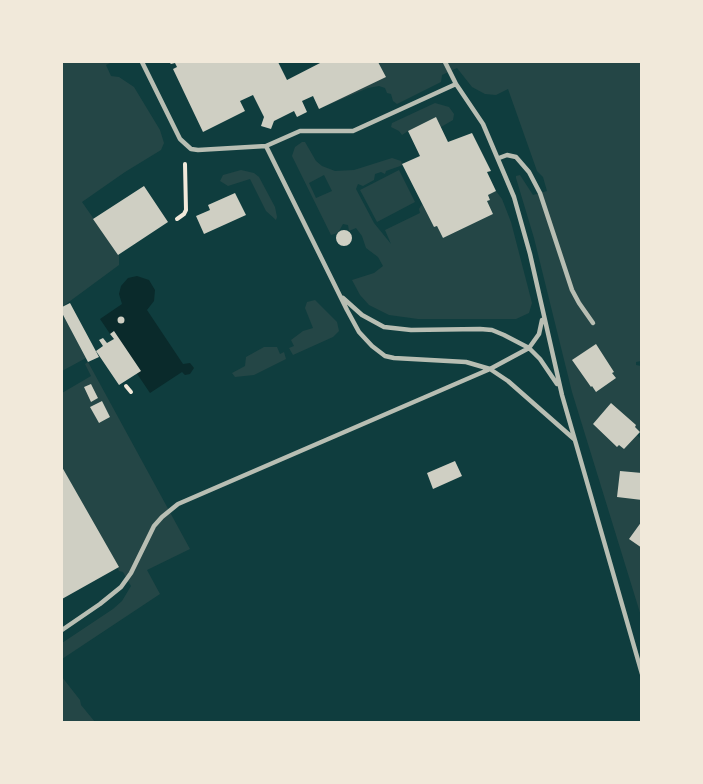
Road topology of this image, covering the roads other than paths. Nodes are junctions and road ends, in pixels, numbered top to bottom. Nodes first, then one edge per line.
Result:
1 (142, 62) edge
2 (445, 62) edge
3 (456, 84) junction
4 (266, 146) junction
5 (499, 158) junction
6 (339, 293) junction
7 (543, 314) junction
8 (593, 323) dead end
9 (529, 348) junction
10 (490, 369) junction
11 (562, 395) junction
12 (575, 439) junction
13 (62, 630) edge
14 (642, 674) edge

1 - 4 lane
2 - 3 lane
3 - 4 lane
3 - 5 lane
4 - 6 lane
5 - 7 lane
5 - 8 lane
6 - 9 lane
6 - 10 lane
7 - 9 lane
7 - 11 lane
9 - 10 lane
9 - 11 lane
10 - 12 lane
10 - 13 lane
11 - 12 lane
12 - 14 lane

